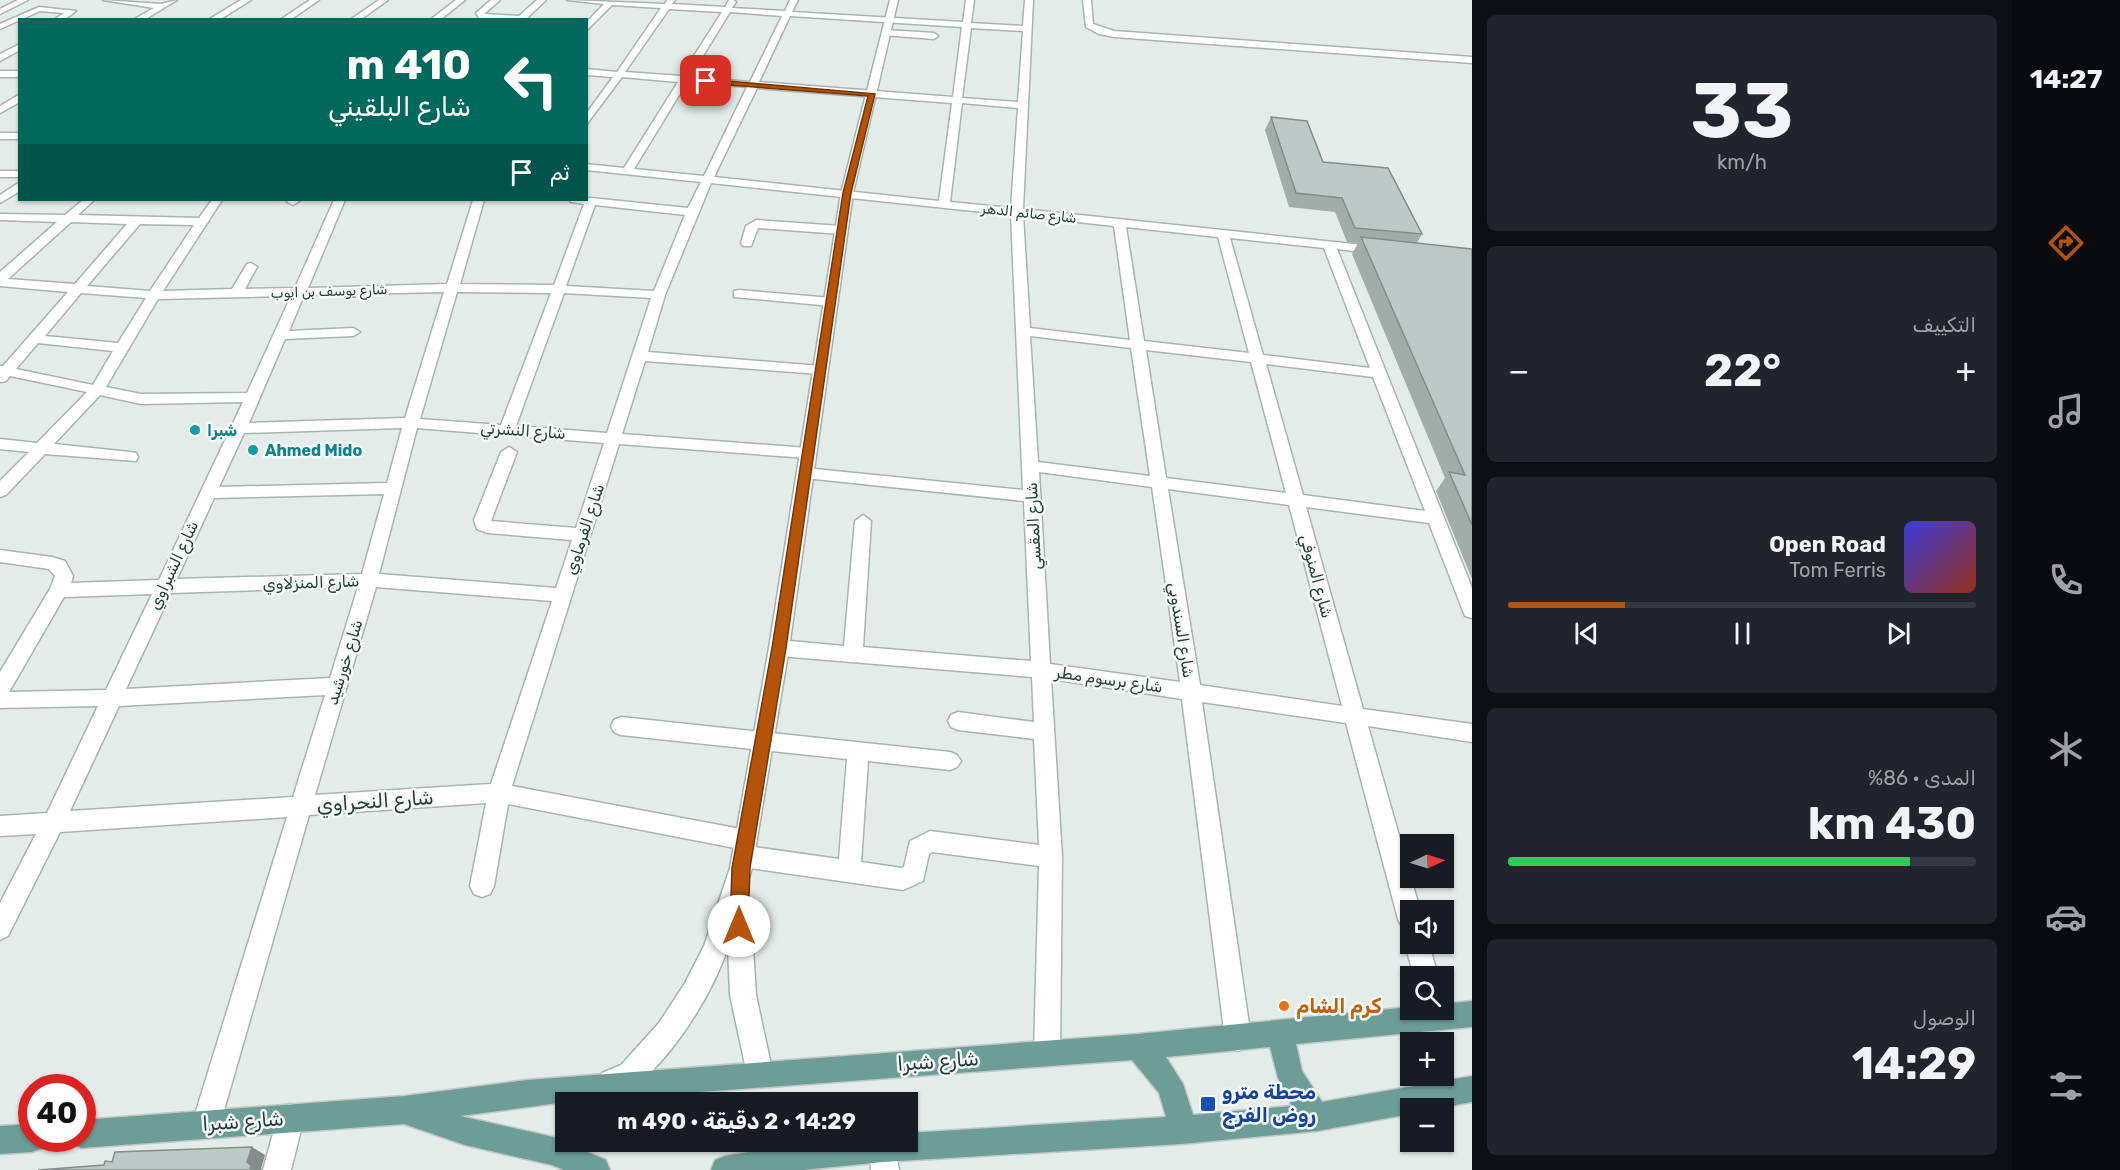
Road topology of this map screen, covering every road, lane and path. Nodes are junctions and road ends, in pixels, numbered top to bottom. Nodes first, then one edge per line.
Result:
1 (24, 0) edge
2 (107, 0) edge
3 (172, 0) edge
4 (247, 0) edge
5 (315, 0) edge
6 (384, 0) edge
7 (460, 0) edge
8 (496, 0) edge
9 (543, 0) edge
10 (570, 0) edge
11 (732, 0) edge
12 (794, 0) edge
13 (894, 0) edge
14 (970, 0) edge
15 (1029, 0) edge
16 (1087, 0) edge
17 (611, 1) edge
18 (669, 3) edge
19 (161, 6) junction
20 (726, 10) junction
21 (0, 12) edge
22 (787, 14) junction
23 (21, 18) edge
24 (60, 18) edge
25 (74, 18) edge
26 (141, 18) edge
27 (216, 18) edge
28 (287, 18) edge
29 (357, 18) edge
30 (437, 18) edge
31 (512, 18) edge
32 (521, 18) edge
33 (18, 19) edge
34 (968, 25) junction
35 (0, 27) edge
36 (588, 27) edge
37 (888, 27) junction
38 (1027, 29) junction
39 (934, 36) dead end
40 (18, 39) edge
41 (2, 45) edge
42 (18, 46) edge
43 (18, 47) edge
44 (0, 58) edge
45 (1472, 60) edge
46 (588, 72) edge
47 (0, 74) edge
48 (18, 74) edge
49 (618, 75) junction
50 (682, 80) junction
51 (753, 85) junction
52 (872, 94) junction
53 (0, 99) edge
54 (18, 99) edge
55 (956, 100) junction
56 (1023, 105) junction
57 (0, 110) edge
58 (588, 119) edge
59 (0, 136) edge
60 (18, 136) edge
61 (588, 167) edge
62 (627, 171) junction
63 (0, 174) edge
64 (18, 174) edge
65 (708, 179) junction
66 (18, 186) edge
67 (847, 193) junction
68 (0, 200) edge
69 (88, 201) edge
70 (216, 201) edge
71 (340, 201) edge
72 (479, 201) edge
73 (588, 201) edge
74 (591, 201) junction
75 (944, 203) junction
76 (1017, 211) junction
77 (692, 212) junction
78 (0, 217) edge
79 (68, 219) junction
80 (136, 220) junction
81 (201, 222) junction
82 (1119, 222) junction
83 (841, 230) junction
84 (1223, 234) junction
85 (747, 243) dead end
86 (1329, 245) junction
87 (1395, 252) edge
88 (251, 267) dead end
89 (0, 280) edge
90 (452, 288) junction
91 (558, 289) junction
92 (77, 290) junction
93 (298, 291) junction
94 (236, 294) junction
95 (738, 294) dead end
96 (154, 295) junction
97 (659, 295) junction
98 (831, 302) junction
99 (353, 332) dead end
100 (1022, 332) junction
101 (280, 335) junction
102 (36, 339) junction
103 (1138, 345) junction
104 (124, 348) junction
105 (640, 356) junction
106 (1257, 359) junction
107 (820, 370) junction
108 (1379, 373) junction
109 (2, 374) edge
110 (97, 390) junction
111 (253, 397) junction
112 (411, 423) junction
113 (239, 428) junction
114 (507, 429) junction
115 (614, 437) junction
116 (0, 444) edge
117 (41, 449) junction
118 (508, 452) dead end
119 (807, 453) junction
120 (130, 457) dead end
121 (1030, 466) junction
122 (805, 473) junction
123 (1159, 482) junction
124 (394, 488) junction
125 (0, 491) edge
126 (208, 493) junction
127 (1031, 496) junction
128 (1296, 499) junction
129 (1435, 518) junction
130 (863, 521) dead end
131 (582, 535) junction
132 (0, 556) edge
133 (369, 580) junction
134 (163, 586) junction
135 (59, 590) junction
136 (562, 595) junction
137 (1472, 611) edge
138 (779, 648) junction
139 (853, 654) junction
140 (1041, 669) junction
141 (337, 686) junction
142 (0, 689) edge
143 (1191, 691) junction
144 (112, 698) junction
145 (0, 700) edge
146 (1355, 715) junction
147 (958, 721) dead end
148 (621, 726) dead end
149 (1044, 732) junction
150 (1472, 733) edge
151 (762, 741) junction
152 (858, 751) junction
153 (950, 761) dead end
154 (499, 793) junction
155 (301, 807) junction
156 (54, 822) junction
157 (0, 826) edge
158 (743, 855) junction
159 (1051, 857) junction
160 (849, 871) junction
161 (482, 886) dead end
162 (1405, 900) edge
163 (0, 928) edge
164 (1454, 1014) edge
165 (1472, 1014) edge
166 (1400, 1017) edge
167 (1282, 1032) junction
168 (1238, 1038) junction
169 (1137, 1047) junction
170 (1047, 1053) junction
171 (760, 1074) junction
172 (599, 1087) junction
173 (1472, 1089) edge
174 (404, 1110) junction
175 (1317, 1117) junction
176 (290, 1118) junction
177 (206, 1124) junction
178 (1181, 1130) junction
179 (96, 1133) edge
180 (18, 1139) edge
181 (0, 1140) edge
182 (884, 1159) edge
183 (278, 1170) edge
184 (596, 1170) edge
185 (725, 1170) edge

1 - 21 street
2 - 19 street
3 - 19 street
4 - 27 street
5 - 28 street
6 - 29 street
7 - 30 street
8 - 31 street
9 - 32 street
10 - 17 street
11 - 20 street
12 - 22 street, شارع الفرماوي
13 - 37 street
14 - 34 street
15 - 38 street, شارع المقسي
16 - 45 street
17 - 18 street
17 - 36 street
18 - 20 street
18 - 49 street
19 - 26 street
20 - 22 street
20 - 50 street
22 - 37 street
22 - 51 street, شارع الفرماوي
23 - 24 street
24 - 25 street
33 - 35 street
34 - 37 street
34 - 38 street
34 - 55 street
37 - 39 street
37 - 52 street
38 - 56 street, شارع المقسي
40 - 41 street
41 - 42 street
43 - 44 street
46 - 49 street
47 - 48 street
49 - 50 street
49 - 58 street
50 - 51 street
50 - 62 street
51 - 52 street
51 - 65 street, شارع الفرماوي
52 - 55 street
52 - 67 street
53 - 54 street
54 - 57 street
55 - 56 street
55 - 75 street
56 - 76 street, شارع المقسي
59 - 60 street
61 - 62 street, شارع صائم الدهر
62 - 65 street, شارع صائم الدهر
63 - 64 street
65 - 67 street, شارع صائم الدهر
65 - 77 street, شارع الفرماوي
66 - 68 street
67 - 75 street, شارع صائم الدهر
67 - 83 street
69 - 79 street
70 - 81 street
71 - 93 street, شارع الشبراوي
72 - 90 street, شارع خورشيد
73 - 74 street
74 - 77 street
74 - 91 street
75 - 76 street, شارع صائم الدهر
76 - 82 street, شارع صائم الدهر
76 - 100 street, شارع المقسي
77 - 97 street, شارع الفرماوي
78 - 79 street
79 - 80 street
79 - 89 street
80 - 81 street
80 - 92 street
81 - 96 street
82 - 84 street, شارع صائم الدهر
82 - 103 street, شارع السندوبي
83 - 85 street
83 - 98 street
84 - 86 street, شارع صائم الدهر
84 - 106 street, شارع المنوفي
86 - 87 street, شارع صائم الدهر
86 - 108 street
88 - 94 street
89 - 92 street, شارع يوسف بن ايوب
90 - 91 street, شارع يوسف بن ايوب
90 - 93 street, شارع يوسف بن ايوب
90 - 112 street, شارع خورشيد
91 - 97 street, شارع يوسف بن ايوب
91 - 114 street
92 - 96 street, شارع يوسف بن ايوب
92 - 102 street
93 - 94 street, شارع يوسف بن ايوب
93 - 101 street, شارع الشبراوي
94 - 96 street, شارع يوسف بن ايوب
95 - 98 street
96 - 104 street
97 - 105 street, شارع الفرماوي
98 - 107 street
99 - 101 street
100 - 103 street
100 - 121 street, شارع المقسي
101 - 111 street, شارع الشبراوي
102 - 104 street
102 - 109 street
103 - 106 street
103 - 123 street, شارع السندوبي
104 - 110 street
105 - 107 street
105 - 115 street, شارع الفرماوي
106 - 108 street
106 - 128 street, شارع المنوفي
107 - 119 street
108 - 129 street
109 - 110 street
110 - 111 street
110 - 117 street
111 - 113 street, شارع الشبراوي
112 - 113 street, شارع النشرتي
112 - 114 street, شارع النشرتي
112 - 124 street, شارع خورشيد
113 - 126 street, شارع الشبراوي
114 - 115 street, شارع النشرتي
115 - 119 street, شارع النشرتي
115 - 131 street, شارع الفرماوي
116 - 117 street
117 - 120 street
117 - 125 street
118 - 131 street
119 - 122 street
121 - 123 street
121 - 127 street, شارع المقسي
122 - 127 street
122 - 138 street
123 - 128 street
123 - 143 street, شارع السندوبي
124 - 126 street
124 - 133 street, شارع خورشيد
126 - 134 street, شارع الشبراوي
127 - 140 street, شارع المقسي
128 - 129 street
128 - 146 street, شارع المنوفي
129 - 137 street
130 - 139 street
131 - 136 street, شارع الفرماوي
132 - 135 street
133 - 134 street, شارع المنزلاوي
133 - 136 street, شارع المنزلاوي
133 - 141 street, شارع خورشيد
134 - 135 street, شارع المنزلاوي
134 - 144 street, شارع الشبراوي
135 - 142 street
136 - 154 street, شارع الفرماوي
138 - 139 street, شارع برسوم مطر
138 - 151 street
139 - 140 street, شارع برسوم مطر
140 - 143 street, شارع برسوم مطر
140 - 149 street, شارع المقسي
141 - 144 street
141 - 155 street, شارع خورشيد
143 - 146 street, شارع برسوم مطر
143 - 168 street, شارع السندوبي
144 - 145 street
144 - 156 street, شارع الشبراوي
146 - 150 street, شارع برسوم مطر
146 - 162 street, شارع المنوفي
147 - 149 street
148 - 151 street
149 - 159 street, شارع المقسي
151 - 152 street
151 - 158 street
152 - 153 street
152 - 160 street
154 - 155 street, شارع النحراوي
154 - 158 street, شارع النحراوي
154 - 161 street, شارع الفرماوي
155 - 156 street, شارع النحراوي
155 - 177 street, شارع خورشيد
156 - 157 street, شارع النحراوي
156 - 163 street, شارع الشبراوي
158 - 160 street, شارع النحراوي
158 - 171 street
158 - 172 street
159 - 160 street, شارع النحراوي
159 - 170 street, شارع المقسي
164 - 165 main road, شارع شبرا
166 - 167 main road, شارع شبرا
167 - 168 main road, شارع شبرا
167 - 175 main road
168 - 169 main road, شارع شبرا
169 - 170 main road, شارع شبرا
169 - 178 main road
170 - 171 main road, شارع شبرا
171 - 172 main road, شارع شبرا
172 - 174 main road, شارع شبرا
173 - 175 main road
174 - 176 main road, شارع شبرا
174 - 184 main road, شارع شبرا
175 - 178 main road
176 - 177 main road, شارع شبرا
176 - 183 street
177 - 179 main road, شارع شبرا
178 - 182 main road
180 - 181 main road
182 - 185 main road

